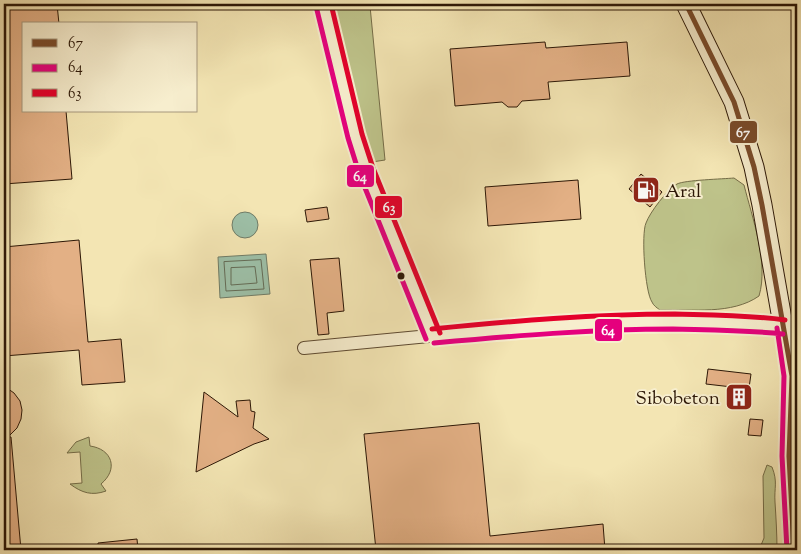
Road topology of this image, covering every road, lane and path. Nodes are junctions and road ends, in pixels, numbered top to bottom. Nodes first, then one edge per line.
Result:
1 (323, 4) edge
2 (686, 4) edge
3 (791, 328) edge
4 (433, 336) junction
5 (304, 348) dead end
6 (794, 385) edge
7 (794, 550) edge

1 - 4 street
2 - 3 street
3 - 4 street
3 - 6 street
4 - 5 street
6 - 7 street

